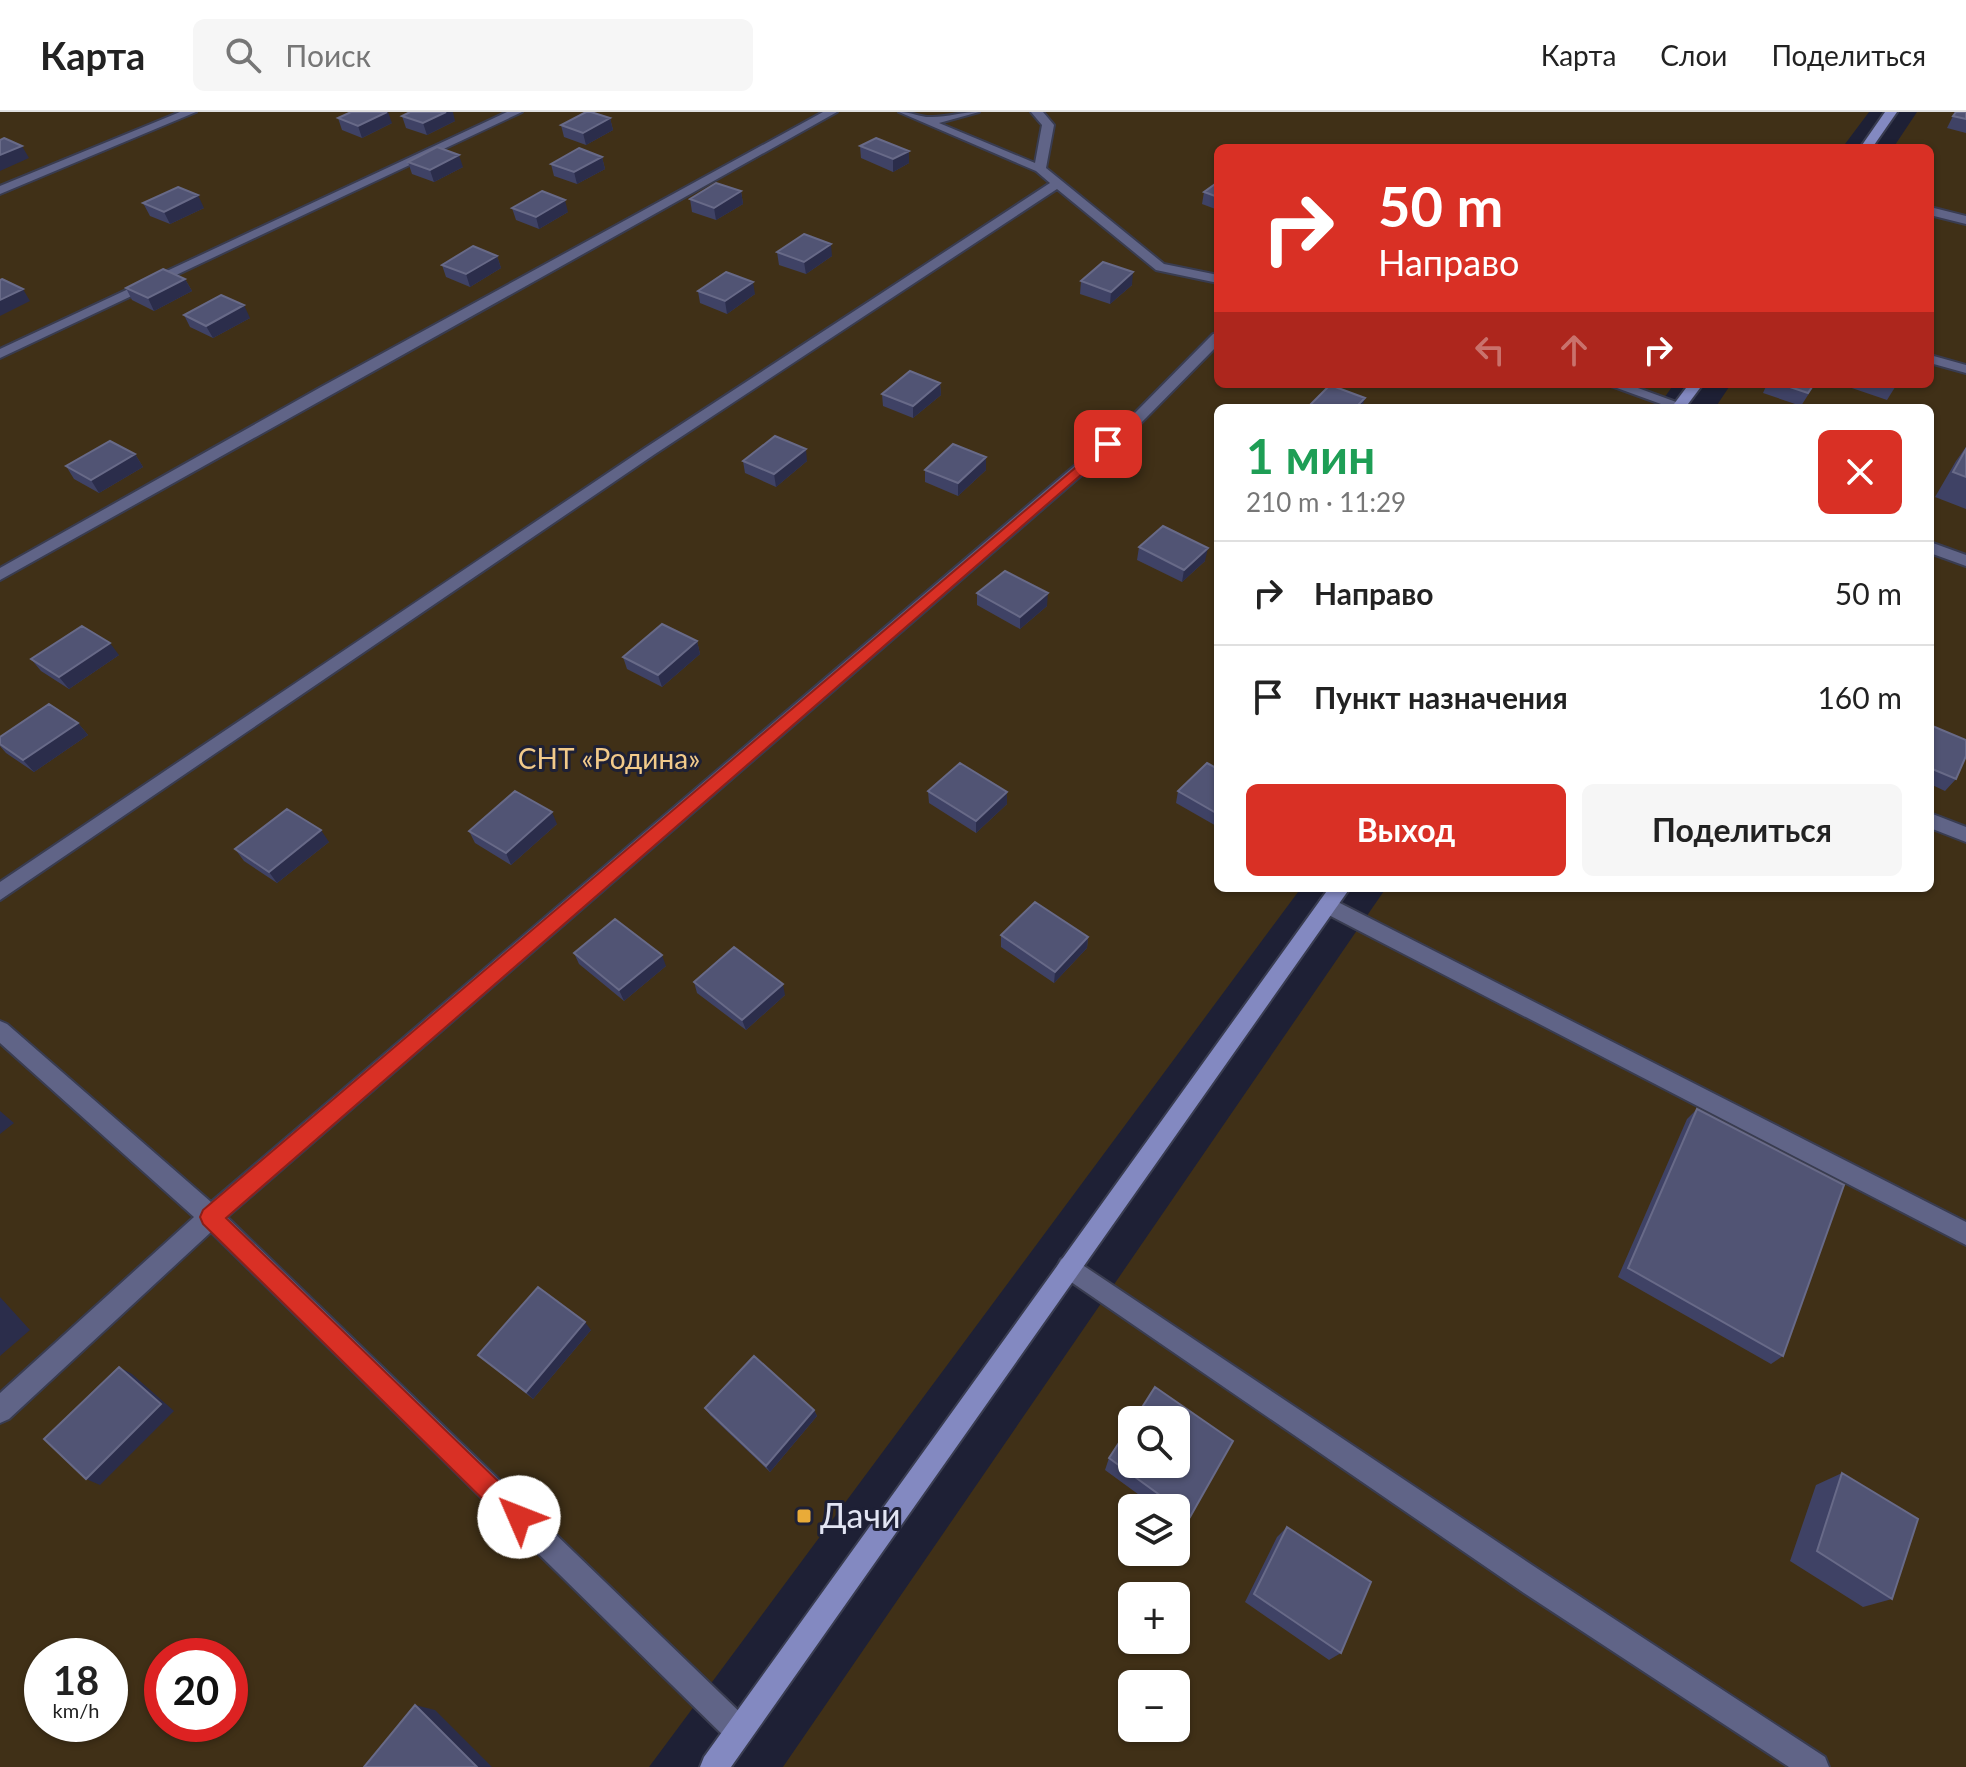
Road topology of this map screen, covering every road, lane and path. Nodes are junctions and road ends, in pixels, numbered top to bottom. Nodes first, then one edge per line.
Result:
1 (190, 112) edge
2 (516, 112) edge
3 (831, 112) edge
4 (905, 112) edge
5 (973, 112) edge
6 (1037, 112) edge
7 (1891, 112) edge
8 (931, 121) junction
9 (1869, 144) edge
10 (1040, 169) junction
11 (1059, 182) junction
12 (0, 190) edge
13 (1934, 212) edge
14 (1966, 220) edge
15 (1214, 278) edge
16 (1214, 341) edge
17 (0, 354) edge
18 (1934, 360) edge
19 (1966, 369) edge
20 (1624, 388) edge
21 (1670, 404) edge
22 (1934, 549) edge
23 (1966, 561) edge
24 (0, 575) edge
25 (1934, 822) edge
26 (1966, 835) edge
27 (0, 892) edge
28 (1334, 896) edge
29 (0, 1030) edge
30 (211, 1217) junction
31 (1966, 1234) edge
32 (1069, 1267) junction
33 (0, 1410) edge
34 (739, 1731) junction
35 (714, 1767) edge
36 (1815, 1767) edge

1 - 12 lane
2 - 17 lane
3 - 24 lane
4 - 8 lane
5 - 8 lane
6 - 10 lane
7 - 9 street
8 - 10 lane
10 - 11 lane
11 - 15 lane
11 - 27 lane
13 - 14 lane
16 - 30 lane
18 - 19 lane
20 - 21 lane
22 - 23 lane
25 - 26 lane
28 - 31 lane
28 - 32 street
29 - 30 lane
30 - 33 lane
30 - 34 lane
32 - 34 street
32 - 36 lane
34 - 35 street

